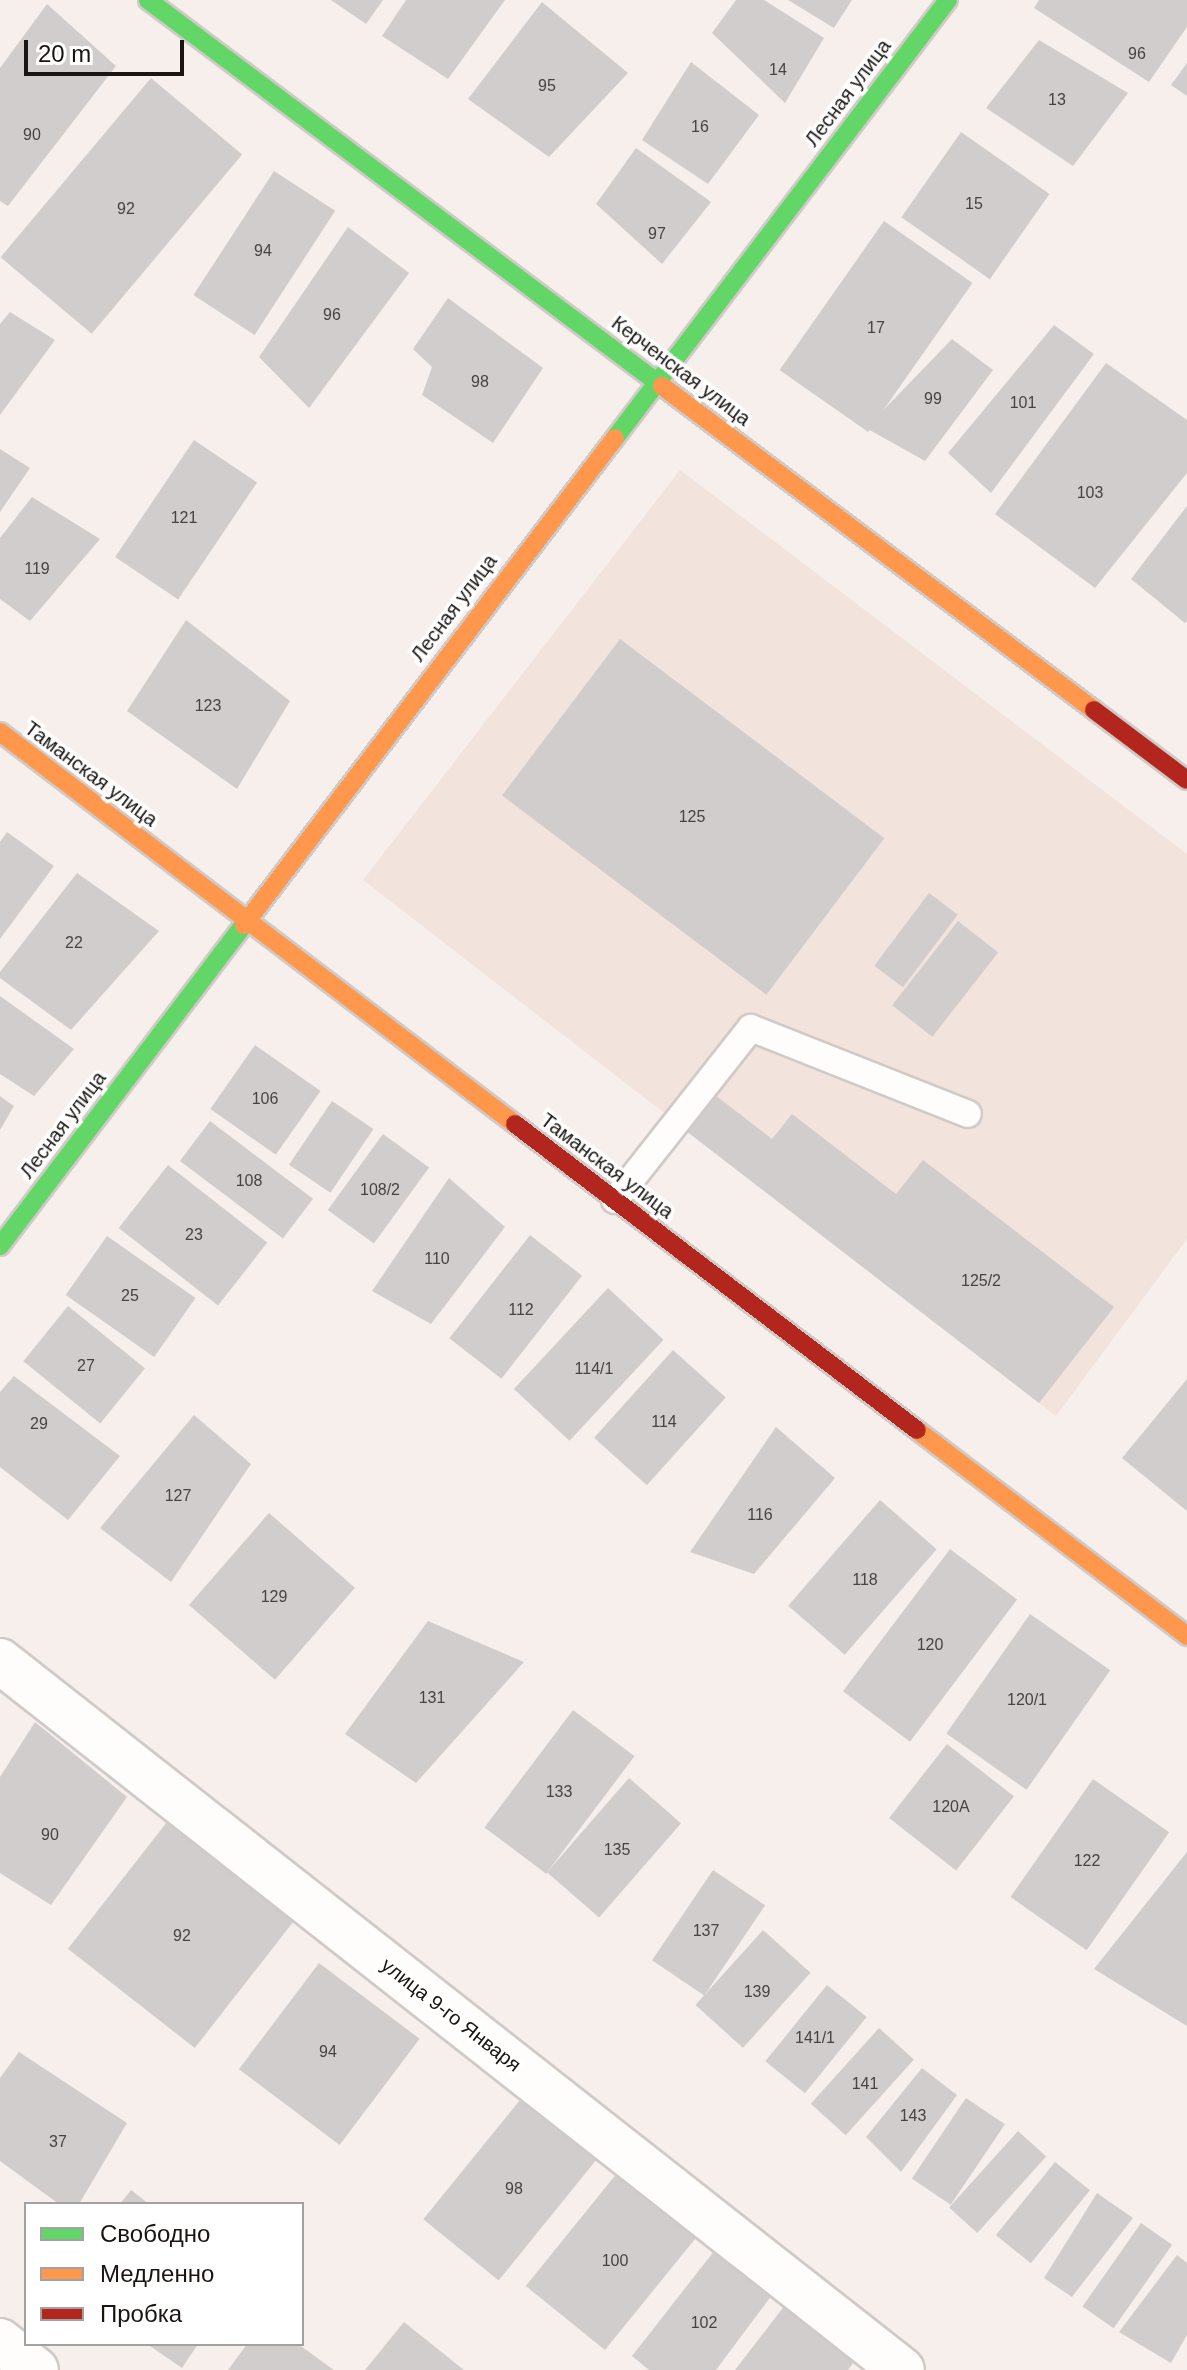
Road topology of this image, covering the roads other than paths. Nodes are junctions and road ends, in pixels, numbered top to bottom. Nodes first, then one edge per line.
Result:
1 (148, 0) edge
2 (948, 0) edge
3 (657, 380) junction
4 (0, 732) edge
5 (1187, 780) edge
6 (245, 918) junction
7 (968, 1114) dead end
8 (615, 1200) junction
9 (0, 1246) edge
10 (1187, 1636) edge
11 (0, 1661) edge
12 (0, 2341) edge
13 (36, 2370) edge
14 (902, 2370) edge

1 - 3 street, Керченская улица
2 - 3 street, Лесная улица
3 - 5 street, Керченская улица
3 - 6 street, Лесная улица
4 - 6 street, Таманская улица
6 - 8 street, Таманская улица
6 - 9 street, Лесная улица
7 - 8 lane
8 - 10 street, Таманская улица
11 - 14 street, улица 9-го Января
12 - 13 street

